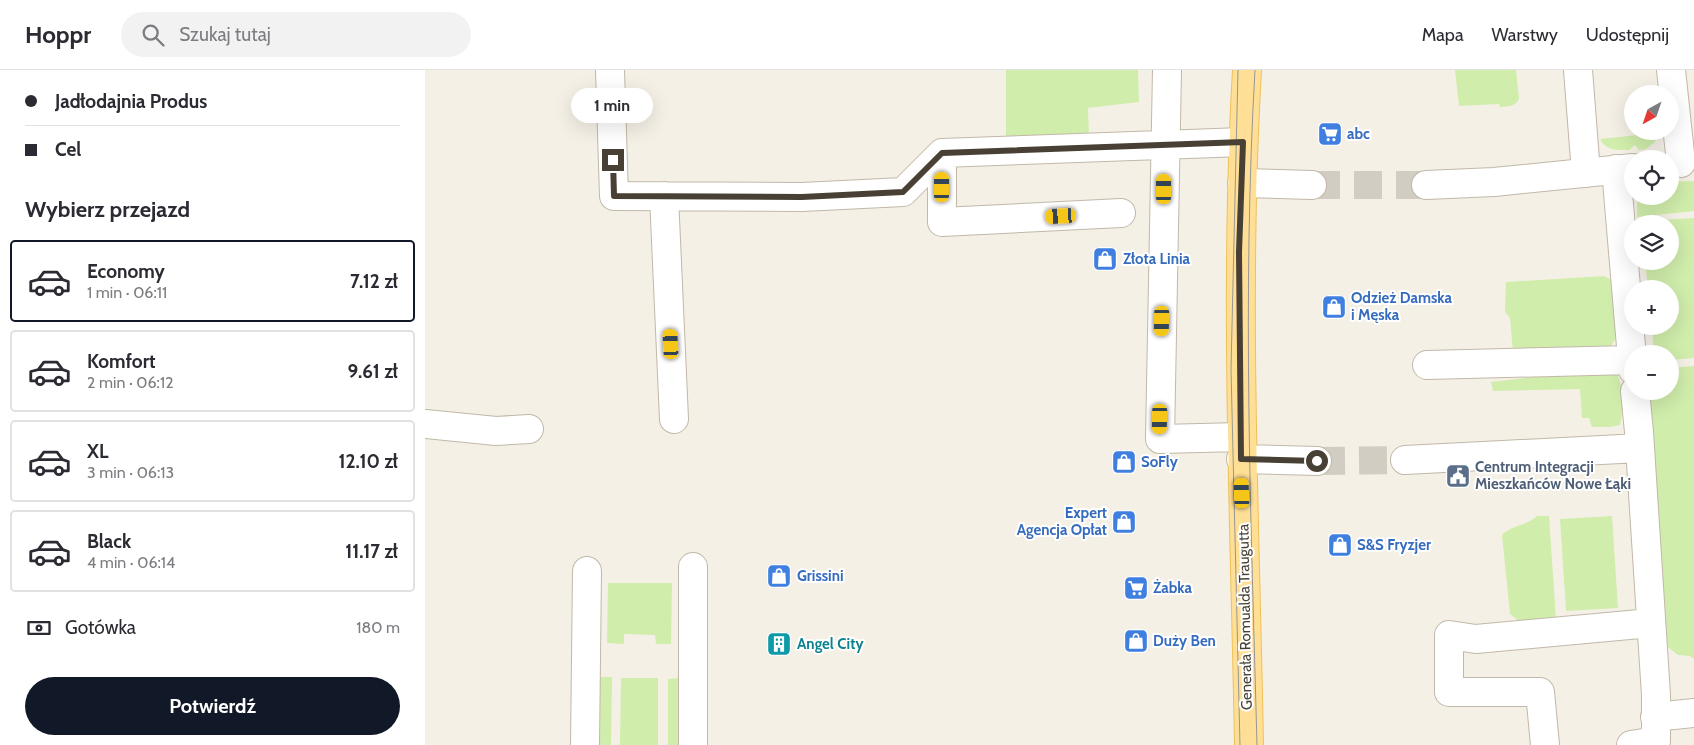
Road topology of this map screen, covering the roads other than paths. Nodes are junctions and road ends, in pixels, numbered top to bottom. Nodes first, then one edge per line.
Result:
1 (610, 70) edge
2 (1167, 70) edge
3 (1247, 70) edge
4 (1578, 70) edge
5 (1671, 70) edge
6 (1243, 142) junction
7 (1164, 144) junction
8 (942, 153) junction
9 (1682, 163) edge
10 (1624, 168) edge
11 (1586, 173) junction
12 (1242, 183) junction
13 (1312, 185) tunnel mouth
14 (1426, 185) tunnel mouth
15 (664, 196) junction
16 (1626, 205) edge
17 (1121, 213) dead end
18 (1631, 345) edge
19 (1427, 365) dead end
20 (1624, 365) edge
21 (1636, 400) edge
22 (674, 419) dead end
23 (425, 424) edge
24 (529, 429) dead end
25 (1241, 448) junction
26 (1640, 448) junction
27 (1405, 460) tunnel mouth
28 (1317, 461) tunnel mouth
29 (693, 566) dead end
30 (587, 571) dead end
31 (1651, 622) junction
32 (1694, 713) edge
33 (1655, 717) junction
34 (585, 745) edge
35 (693, 745) edge
36 (1249, 745) edge
37 (1545, 745) edge
38 (1631, 745) edge

1 - 15 street
2 - 7 street
3 - 6 main road, Generała Romualda Traugutta
4 - 11 street
5 - 9 street
6 - 7 street
6 - 12 main road, Generała Romualda Traugutta
7 - 8 street
7 - 25 street
8 - 15 street
8 - 17 street
10 - 11 street
11 - 14 street
12 - 13 street
12 - 25 main road, Generała Romualda Traugutta
15 - 22 street
16 - 18 street
19 - 20 street
21 - 26 street
23 - 24 street
25 - 28 street
25 - 36 main road, Generała Romualda Traugutta
26 - 27 street
26 - 31 street
29 - 35 street
30 - 34 street
31 - 33 street
31 - 37 street
32 - 33 street
33 - 38 street

